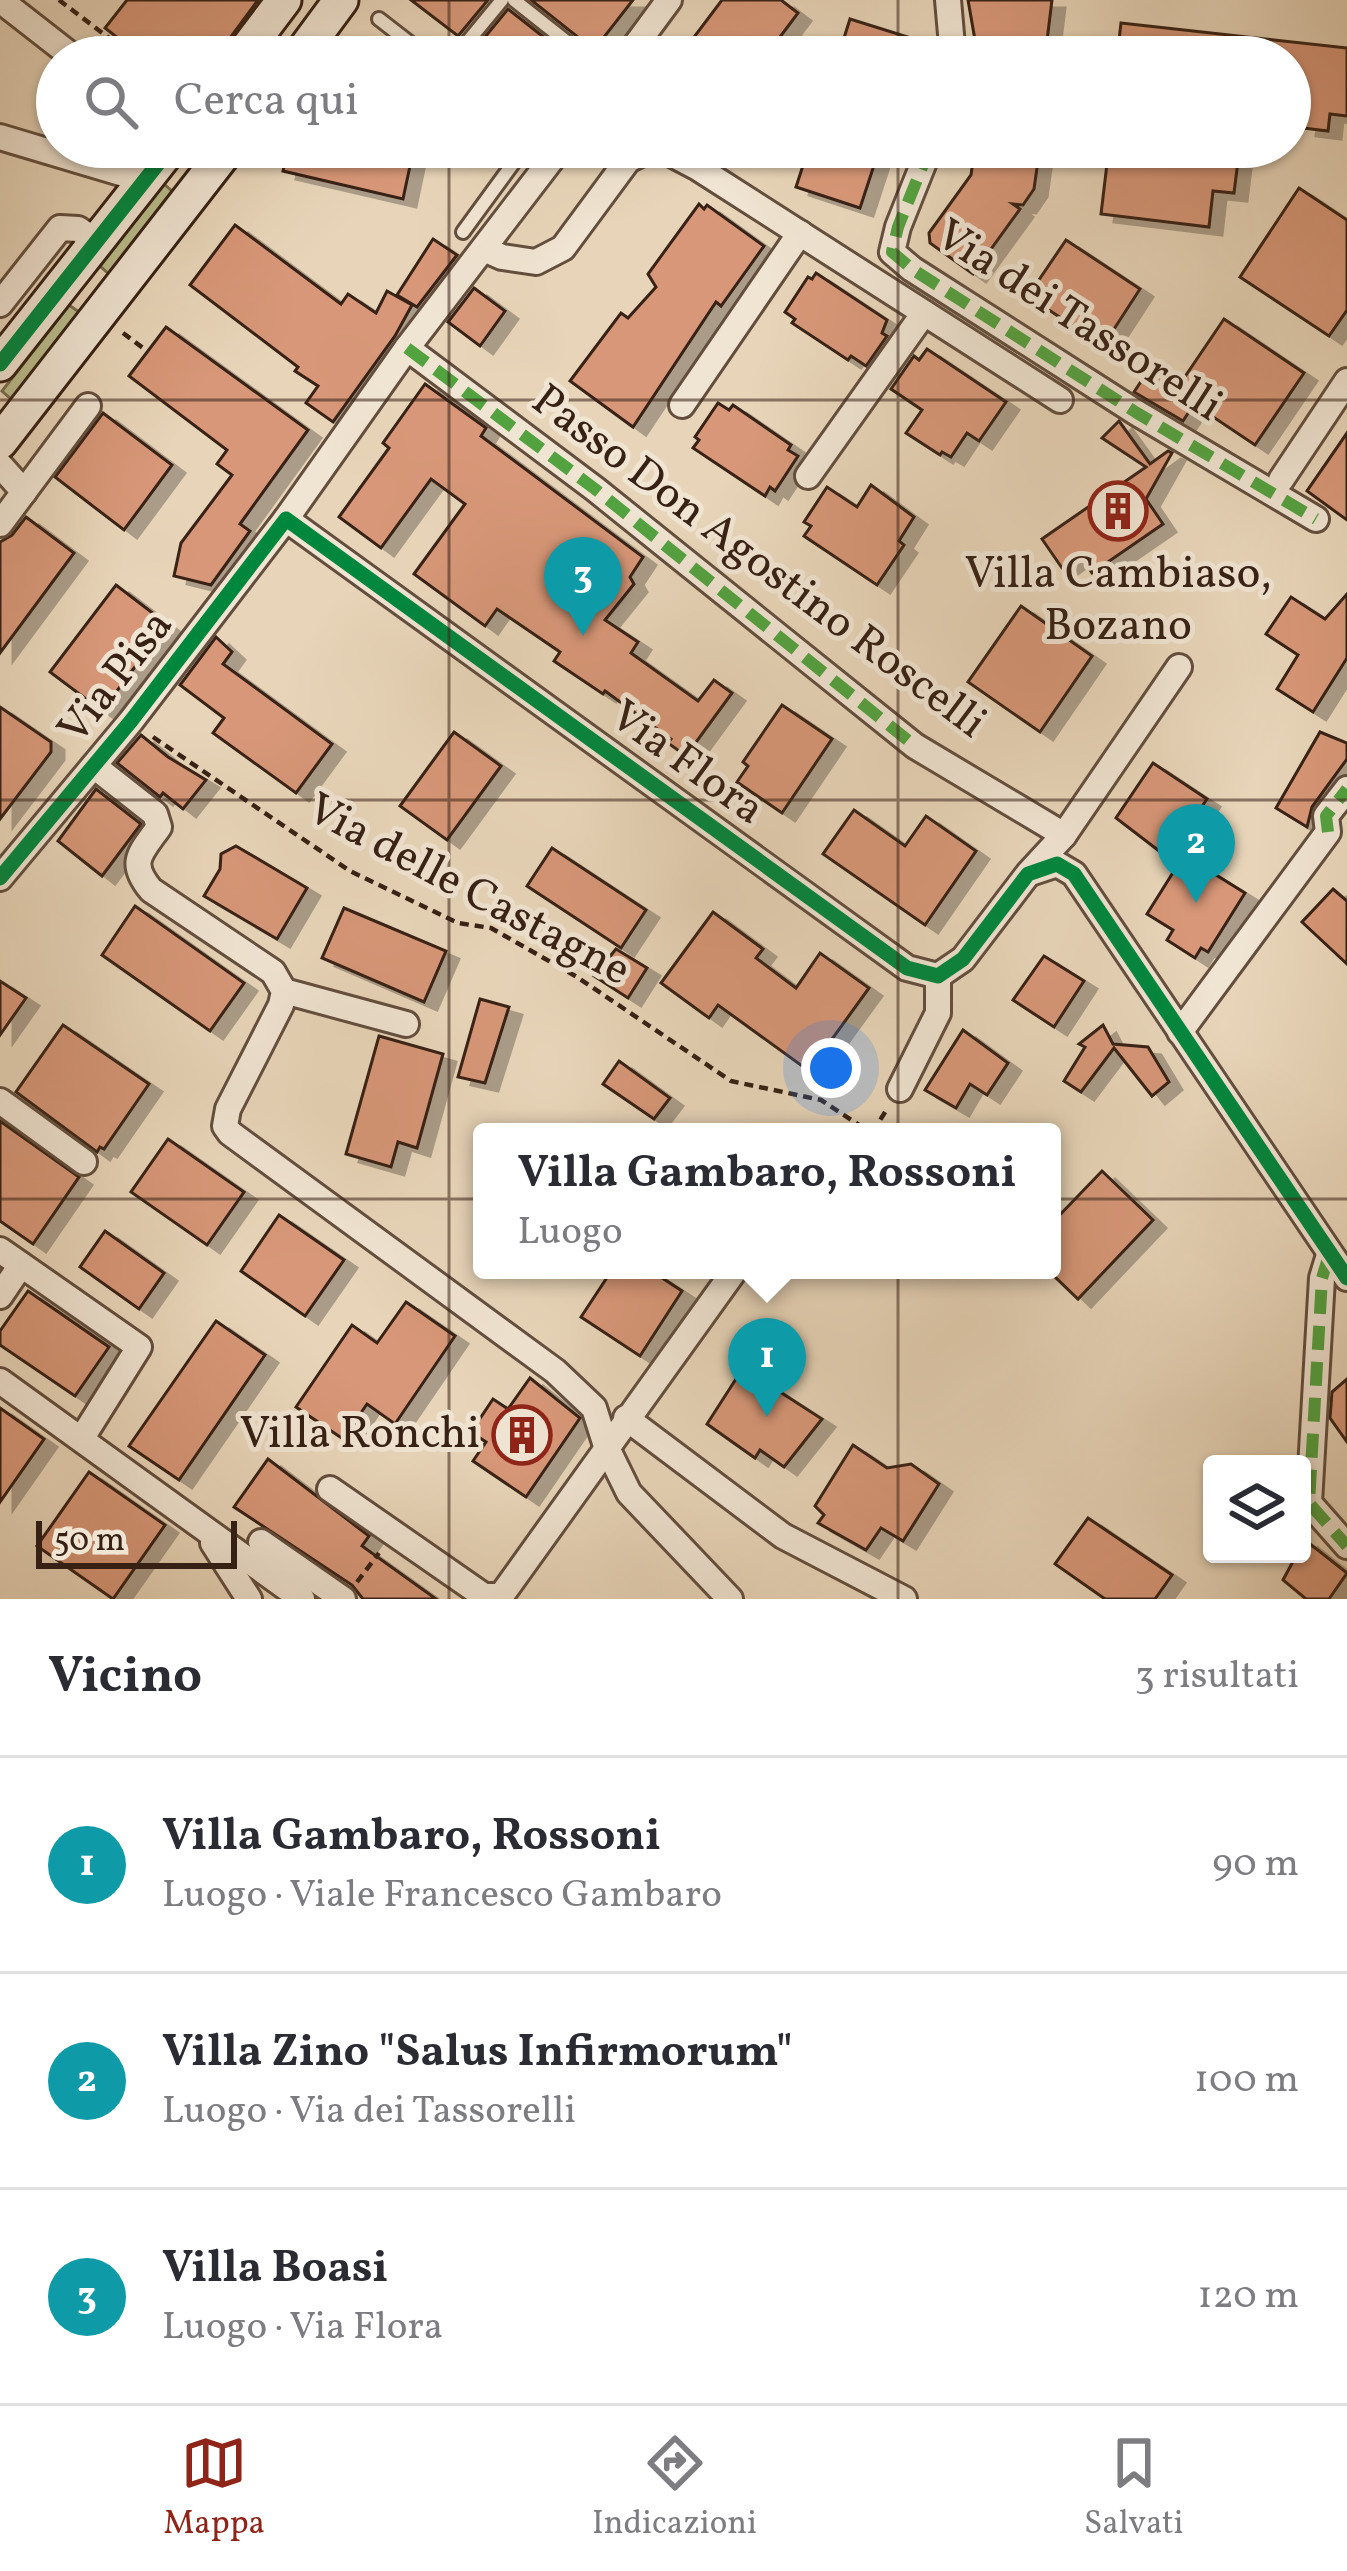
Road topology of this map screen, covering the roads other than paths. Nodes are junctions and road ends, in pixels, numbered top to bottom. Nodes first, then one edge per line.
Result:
1 (284, 0) edge
2 (502, 0) edge
3 (514, 0) edge
4 (669, 0) edge
5 (948, 0) edge
6 (0, 1) edge
7 (331, 7) edge
8 (379, 19) dead end
9 (46, 36) edge
10 (257, 36) edge
11 (312, 36) edge
12 (401, 36) edge
13 (472, 36) edge
14 (559, 36) edge
15 (642, 36) edge
16 (951, 36) edge
17 (0, 137) edge
18 (36, 148) edge
19 (104, 168) edge
20 (154, 168) edge
21 (202, 168) edge
22 (510, 168) edge
23 (540, 168) edge
24 (622, 168) edge
25 (691, 168) edge
26 (922, 168) edge
27 (144, 180) junction
28 (463, 232) dead end
29 (800, 233) junction
30 (96, 241) junction
31 (484, 248) junction
32 (0, 304) edge
33 (924, 313) junction
34 (406, 349) junction
35 (0, 364) edge
36 (1347, 381) edge
37 (1060, 400) dead end
38 (682, 405) dead end
39 (88, 406) dead end
40 (1337, 418) edge
41 (0, 442) edge
42 (0, 465) edge
43 (808, 476) dead end
44 (1281, 480) dead end
45 (24, 493) junction
46 (286, 519) junction
47 (1316, 519) dead end
48 (0, 524) edge
49 (1180, 668) dead end
50 (94, 766) junction
51 (1347, 789) edge
52 (1064, 835) junction
53 (1028, 874) junction
54 (0, 878) edge
55 (938, 976) junction
56 (284, 992) junction
57 (406, 1024) dead end
58 (1180, 1032) junction
59 (900, 1089) road end
60 (0, 1101) edge
61 (84, 1162) dead end
62 (1329, 1256) junction
63 (10, 1258) edge
64 (1347, 1278) edge
65 (728, 1279) edge
66 (0, 1296) edge
67 (0, 1381) edge
68 (626, 1418) junction
69 (82, 1438) junction
70 (606, 1446) junction
71 (330, 1489) dead end
72 (205, 1531) junction
73 (261, 1542) dead end
74 (1347, 1546) edge
75 (350, 1591) edge
76 (249, 1599) edge
77 (302, 1599) edge
78 (730, 1599) edge
79 (904, 1599) edge

1 - 10 main road
2 - 13 lane
3 - 14 lane
4 - 15 street
5 - 16 street
6 - 9 street
7 - 11 main road
8 - 12 lane
17 - 18 street
19 - 27 street
20 - 27 main road
21 - 41 main road
22 - 28 lane
23 - 31 street, Via Pisa
24 - 31 street
25 - 29 street
26 - 47 street, Via dei Tassorelli
27 - 30 main road
29 - 33 street
29 - 38 street
30 - 32 street
30 - 35 main road
31 - 34 street, Via Pisa
33 - 37 street
33 - 43 street
34 - 46 street, Via Pisa
34 - 52 street, Passo Don Agostino Roscelli
36 - 40 street
39 - 45 street
40 - 44 street
42 - 45 street
45 - 48 street
46 - 50 street, Via Pisa
46 - 55 street, Via Flora
49 - 52 street
50 - 54 street, Via Pisa
50 - 56 street
51 - 58 street
52 - 53 street
53 - 55 street
53 - 58 street
55 - 59 street
56 - 57 street
56 - 70 street
58 - 62 street
60 - 61 street
62 - 64 street
62 - 74 street
63 - 66 street
63 - 69 street
65 - 68 street
67 - 69 street
68 - 70 street
68 - 79 street
69 - 72 street
70 - 71 street
70 - 78 street
72 - 76 street
72 - 77 street
73 - 75 street

